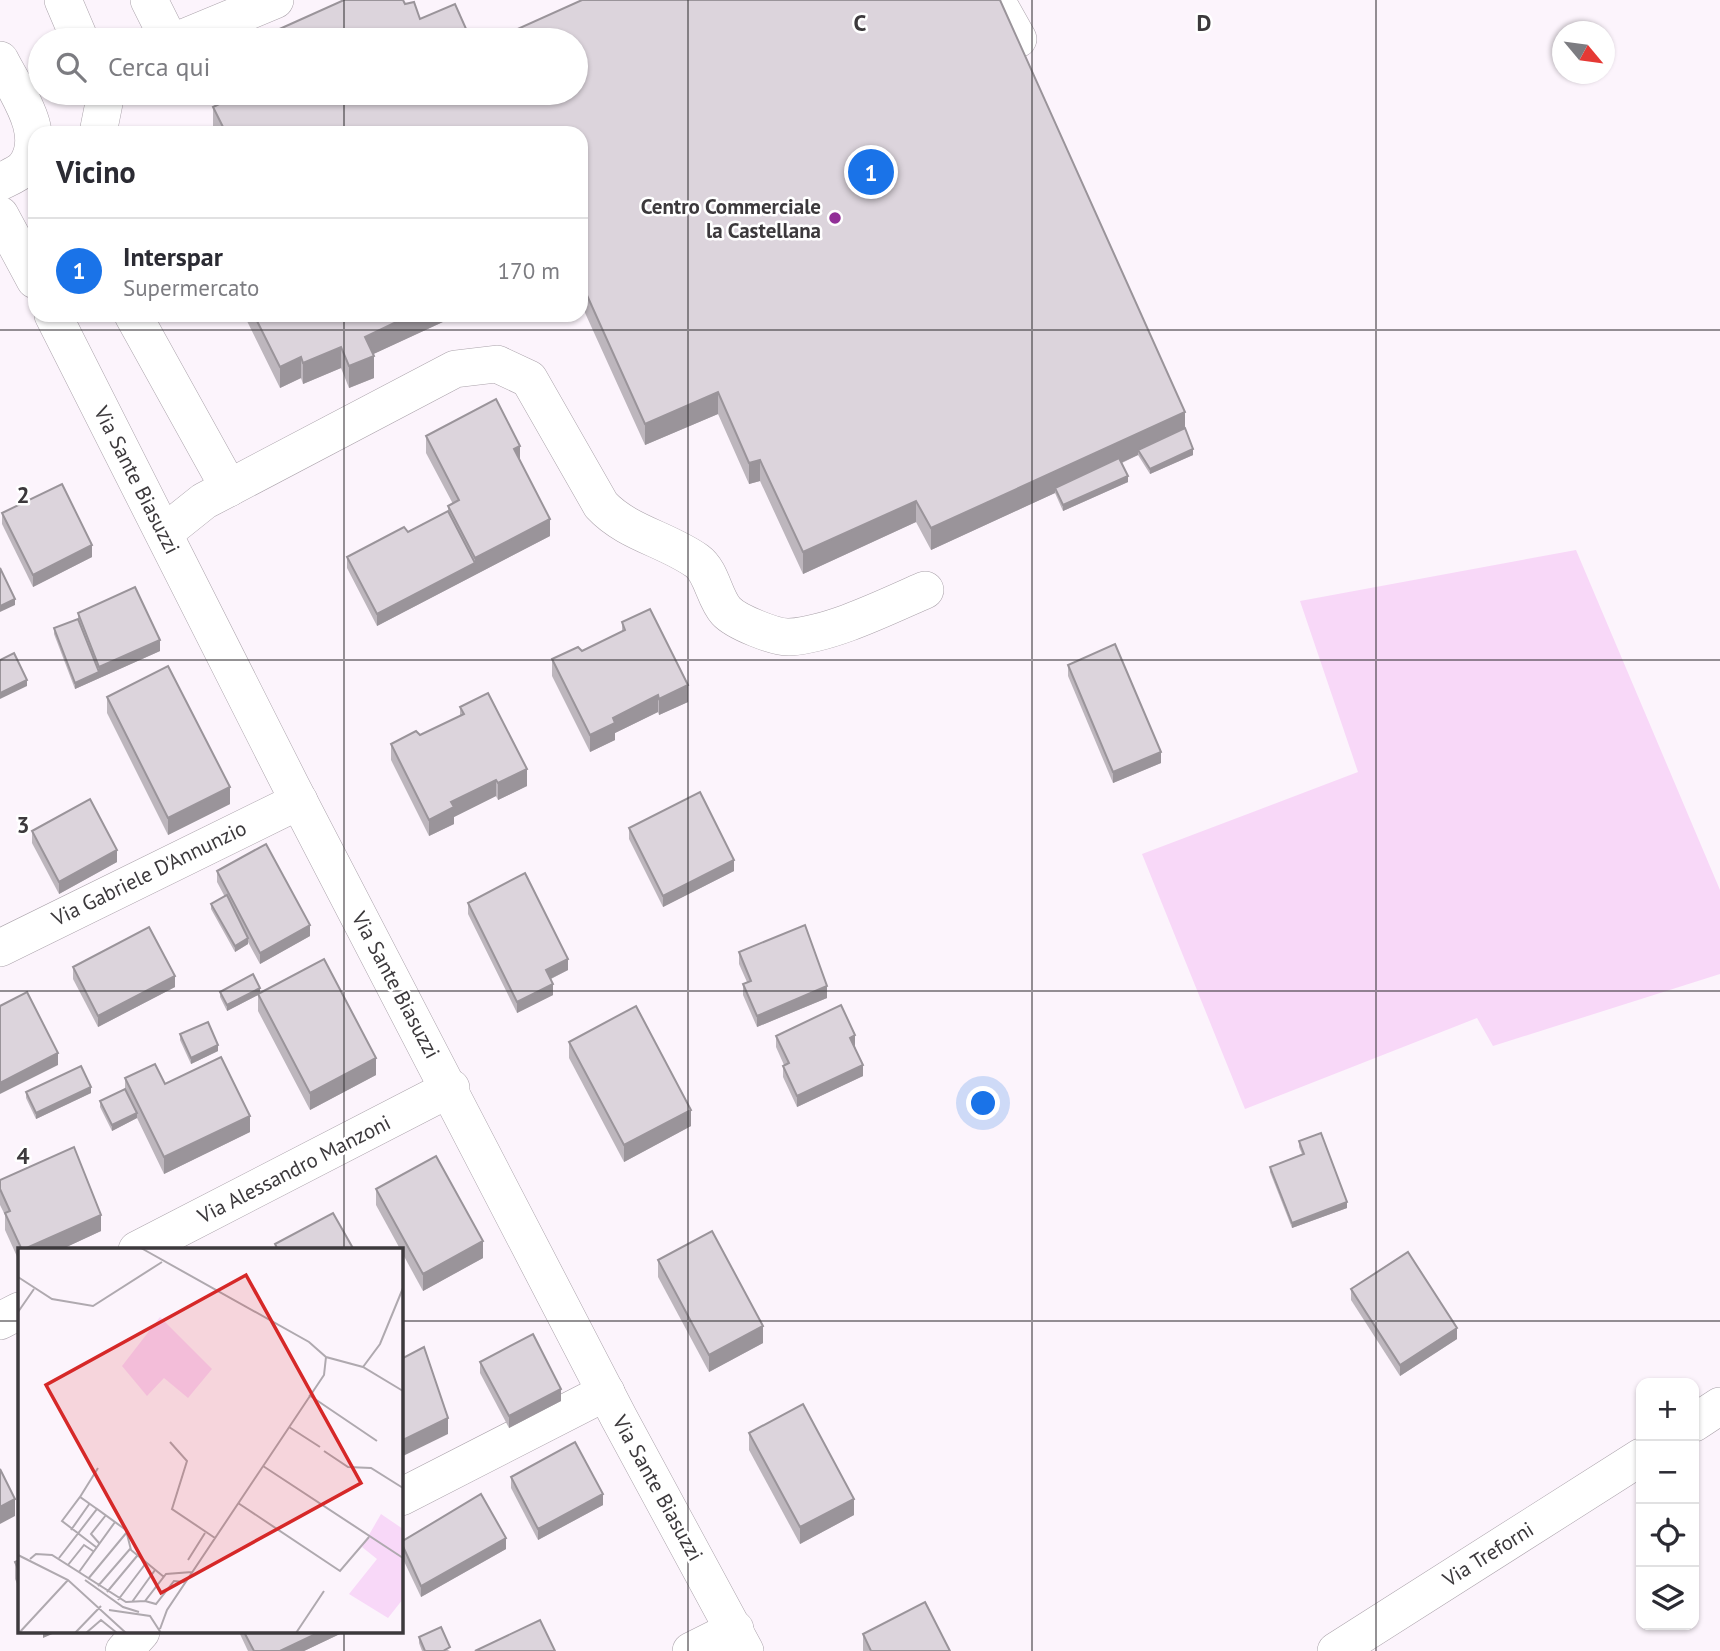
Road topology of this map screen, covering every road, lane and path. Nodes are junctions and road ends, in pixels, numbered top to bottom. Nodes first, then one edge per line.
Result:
1 (63, 0) edge
2 (149, 0) edge
3 (996, 0) edge
4 (254, 4) edge
5 (75, 28) edge
6 (163, 28) edge
7 (203, 28) edge
8 (1018, 39) edge
9 (0, 60) edge
10 (102, 105) edge
11 (32, 126) edge
12 (100, 126) edge
13 (28, 162) edge
14 (0, 182) edge
15 (0, 215) edge
16 (28, 263) edge
17 (57, 322) edge
18 (137, 322) edge
19 (229, 488) junction
20 (164, 533) junction
21 (925, 590) dead end
22 (299, 801) junction
23 (0, 948) edge
24 (450, 1088) junction
25 (141, 1248) edge
26 (18, 1312) edge
27 (0, 1321) edge
28 (606, 1392) junction
29 (1720, 1406) edge
30 (1699, 1420) edge
31 (1636, 1460) edge
32 (402, 1496) edge
33 (139, 1634) edge
34 (740, 1640) edge
35 (124, 1651) edge
36 (691, 1651) edge
37 (1336, 1651) edge

1 - 5 street
2 - 6 street
3 - 8 street
4 - 7 street
9 - 11 street
10 - 12 street
13 - 14 street
15 - 16 street
17 - 20 street, Via Sante Biasuzzi
18 - 19 street
19 - 20 street
19 - 21 street
20 - 22 street, Via Sante Biasuzzi
22 - 23 street, Via Gabriele D'Annunzio
22 - 24 street, Via Sante Biasuzzi
24 - 25 street, Via Alessandro Manzoni
24 - 28 street, Via Sante Biasuzzi
26 - 27 street
28 - 32 street
28 - 34 street, Via Sante Biasuzzi
29 - 30 street
31 - 37 street, Via Treforni
33 - 35 street
34 - 36 street

